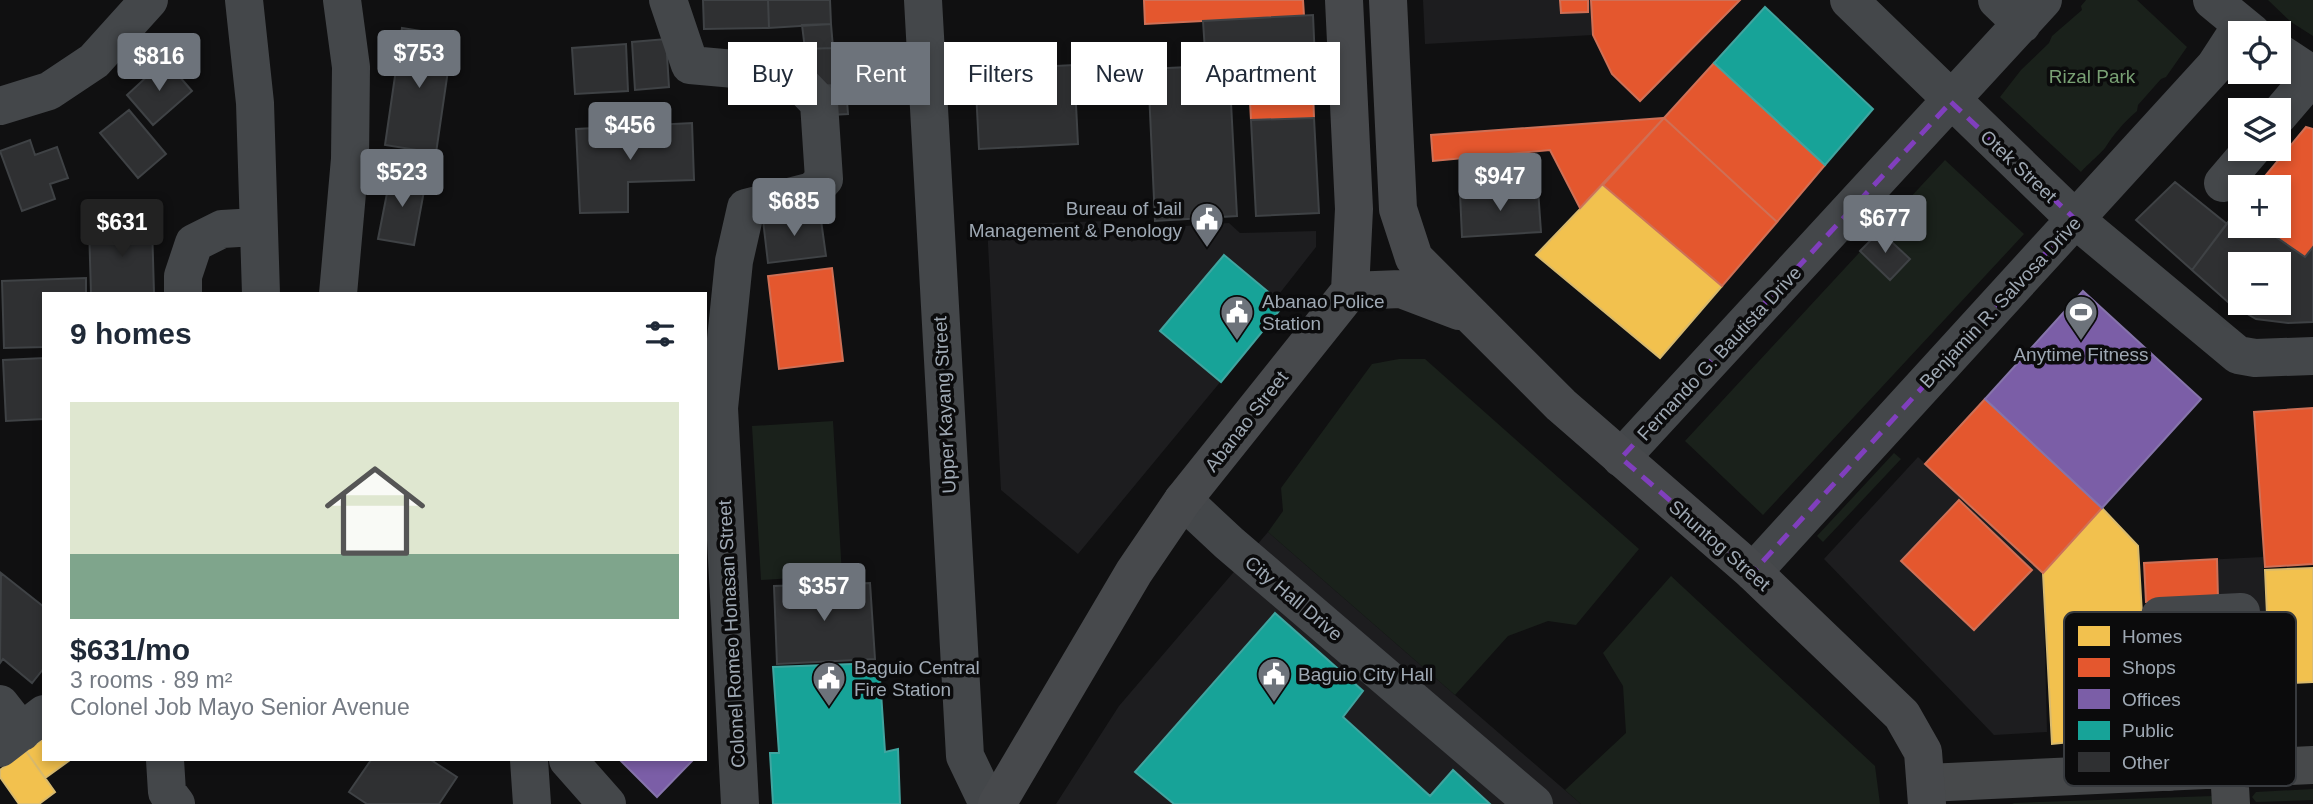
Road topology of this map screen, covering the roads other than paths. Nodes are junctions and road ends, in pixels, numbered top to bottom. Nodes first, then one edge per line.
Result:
1 (149, 0) edge
2 (244, 0) edge
3 (342, 0) edge
4 (668, 0) edge
5 (923, 0) edge
6 (1344, 0) edge
7 (1388, 0) edge
8 (1849, 0) edge
9 (2212, 0) edge
10 (2021, 8) edge
11 (2237, 21) edge
12 (2228, 50) edge
13 (2291, 61) edge
14 (2313, 75) edge
15 (2291, 101) edge
16 (1951, 102) junction
17 (0, 106) edge
18 (2242, 161) edge
19 (2223, 183) dead end
20 (2076, 220) junction
21 (257, 227) junction
22 (1350, 291) junction
23 (183, 292) edge
24 (261, 292) edge
25 (338, 292) edge
26 (1466, 313) junction
27 (2313, 356) edge
28 (1621, 458) junction
29 (1183, 500) junction
30 (1753, 572) junction
31 (165, 761) edge
32 (529, 761) edge
33 (569, 761) edge
34 (2064, 781) edge
35 (1927, 794) edge
36 (176, 804) edge
37 (532, 804) edge
38 (607, 804) edge
39 (740, 804) edge
40 (988, 804) edge
41 (997, 804) edge
42 (1534, 804) edge

1 - 17 street
2 - 21 street
3 - 25 street
4 - 39 street, Colonel Romeo Honasan Street
5 - 40 street, Upper Kayang Street
6 - 22 highway
7 - 26 highway, Shuntog Street
8 - 16 street, Otek Street
9 - 11 street
10 - 16 street, Fernando G. Bautista Drive
12 - 20 street, Benjamin R. Salvosa Drive
13 - 14 street
14 - 15 street
16 - 20 street, Otek Street
16 - 28 street, Fernando G. Bautista Drive
18 - 19 street
20 - 27 street, Otek Street
20 - 30 street, Benjamin R. Salvosa Drive
21 - 23 street
21 - 24 street
22 - 26 highway, Shuntog Street
22 - 29 highway, Abanao Street
26 - 28 highway, Shuntog Street
28 - 30 highway, Shuntog Street
29 - 41 highway, Abanao Street
29 - 42 street, City Hall Drive
30 - 35 highway, Shuntog Street
31 - 36 street
32 - 37 street
33 - 38 street
34 - 35 main road

